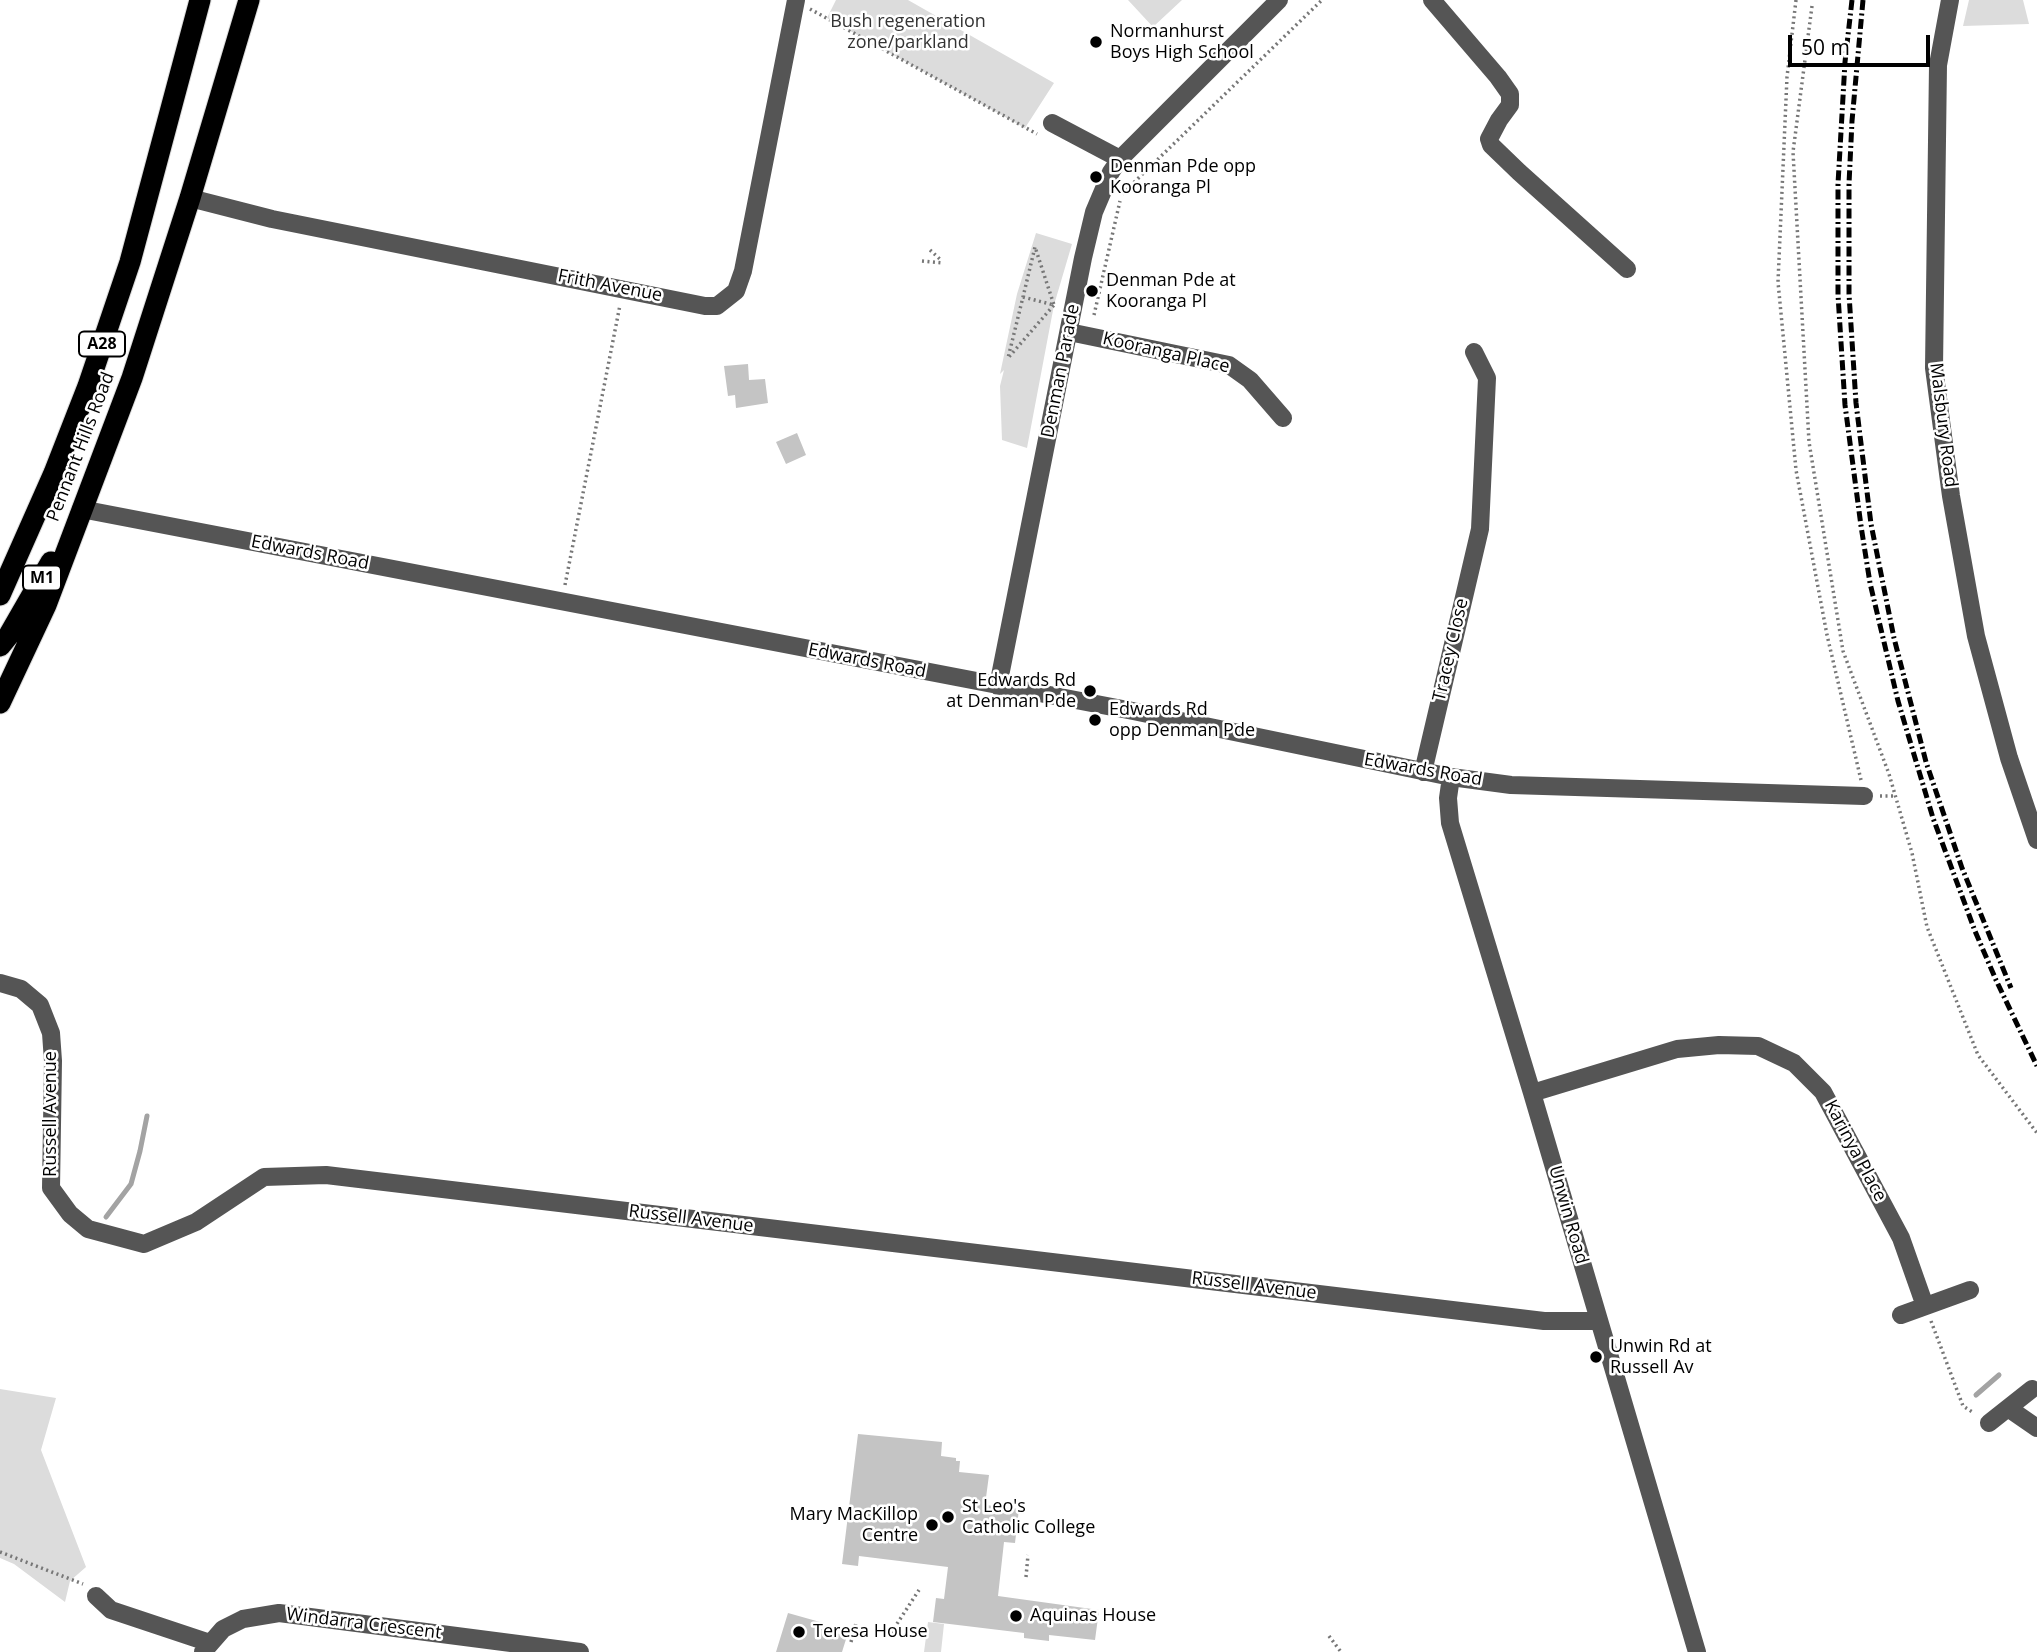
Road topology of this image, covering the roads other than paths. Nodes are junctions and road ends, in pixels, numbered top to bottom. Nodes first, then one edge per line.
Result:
1 (201, 0) edge
2 (249, 0) edge
3 (1279, 0) edge
4 (1432, 0) edge
5 (1950, 0) edge
6 (796, 1) edge
7 (1045, 129) road end
8 (1120, 159) junction
9 (190, 198) junction
10 (1627, 269) dead end
11 (1069, 332) junction
12 (1474, 352) dead end
13 (1283, 418) dead end
14 (81, 509) junction
15 (24, 543) junction
16 (0, 576) edge
17 (0, 595) edge
18 (0, 646) edge
19 (0, 666) edge
20 (998, 686) junction
21 (3, 697) edge
22 (1423, 772) junction
23 (1451, 777) junction
24 (1864, 796) road end
25 (2037, 840) edge
26 (0, 983) edge
27 (1532, 1093) junction
28 (1970, 1290) dead end
29 (1925, 1306) junction
30 (1901, 1315) dead end
31 (1599, 1321) junction
32 (2032, 1389) dead end
33 (2008, 1408) junction
34 (1989, 1423) road end
35 (2037, 1428) edge
36 (96, 1596) road end
37 (206, 1647) edge
38 (580, 1652) edge
39 (1697, 1652) edge

1 - 15 highway, Pennant Hills Road / A28
2 - 9 highway, Pennant Hills Road / A28
3 - 8 street, Denman Parade
4 - 10 street
5 - 25 street, Malsbury Road
6 - 9 street, Frith Avenue
7 - 8 street
8 - 11 street, Denman Parade
9 - 14 highway, Pennant Hills Road / A28
11 - 13 street, Kooranga Place
11 - 20 street, Denman Parade
12 - 22 street, Tracey Close
14 - 18 highway, M1
14 - 20 street, Edwards Road
14 - 21 highway, Pennant Hills Road / A28
15 - 16 highway, M1
15 - 17 highway, Pennant Hills Road / A28
19 - 21 highway
20 - 22 street, Edwards Road
22 - 23 street, Edwards Road
23 - 24 street, Edwards Road
23 - 27 street, Unwin Road
26 - 31 street, Russell Avenue
27 - 29 street, Karinya Place
27 - 31 street, Unwin Road
28 - 29 street
29 - 30 street
31 - 39 street, Unwin Road
32 - 33 street
33 - 34 street
33 - 35 street
36 - 37 street
37 - 38 street, Windarra Crescent

